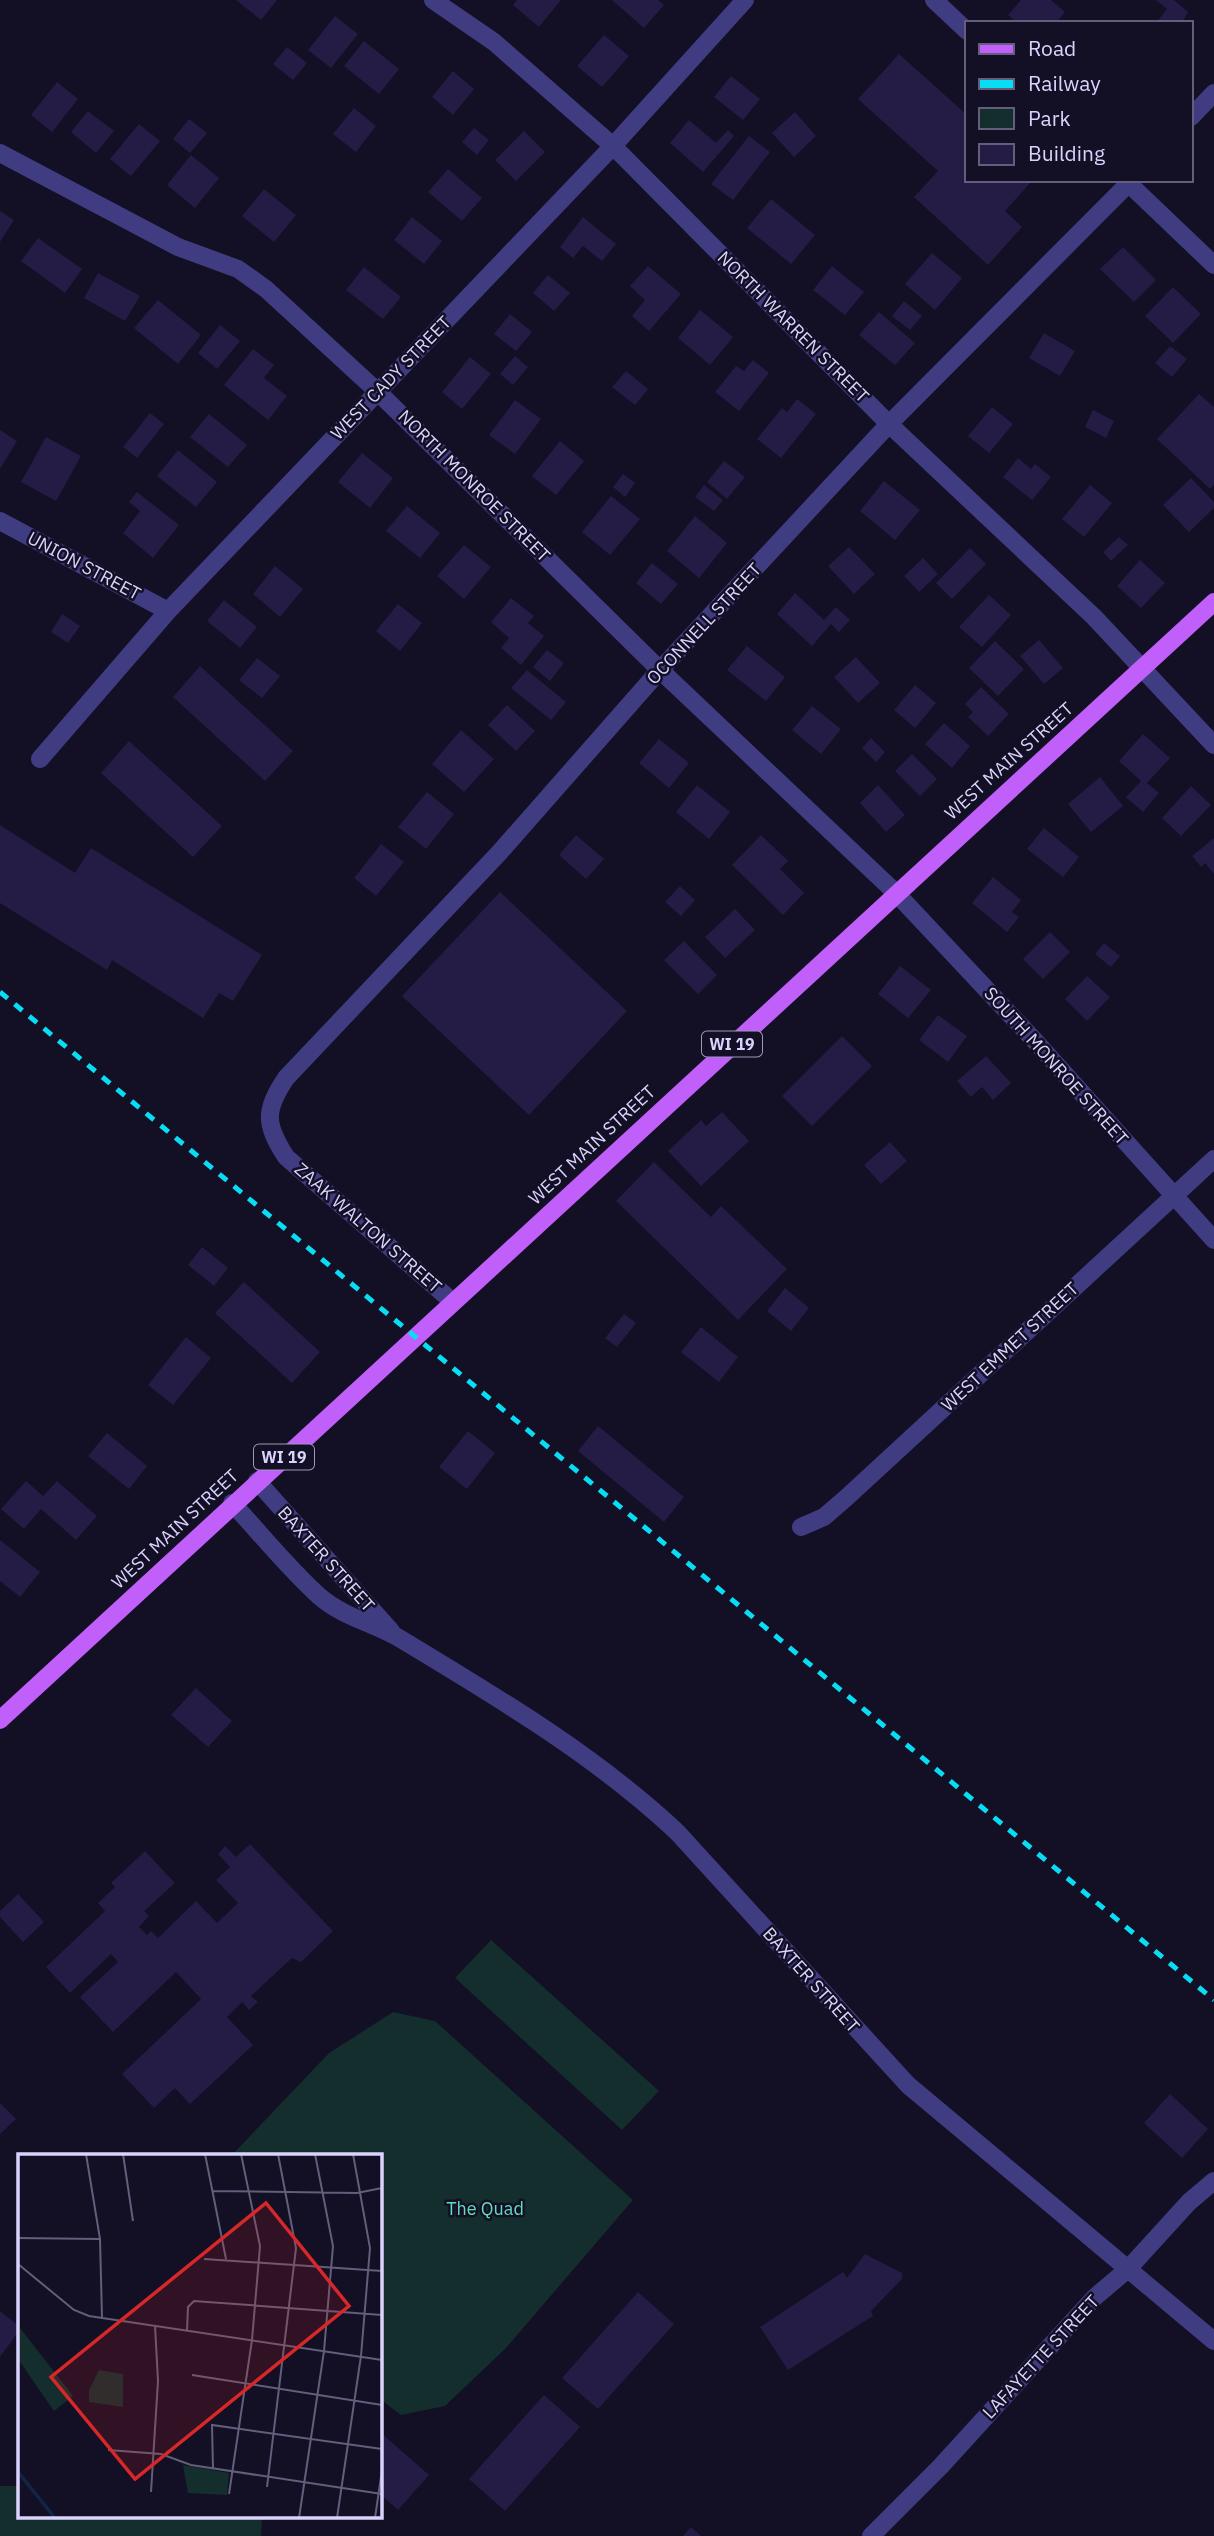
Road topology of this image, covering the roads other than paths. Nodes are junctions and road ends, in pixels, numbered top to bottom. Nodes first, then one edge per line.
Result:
1 (433, 0) edge
2 (745, 0) edge
3 (934, 0) edge
4 (965, 30) edge
5 (1214, 93) edge
6 (1193, 115) edge
7 (613, 146) junction
8 (0, 152) edge
9 (1128, 182) edge
10 (1130, 182) edge
11 (1214, 265) edge
12 (378, 392) junction
13 (889, 424) junction
14 (0, 521) edge
15 (1214, 602) edge
16 (168, 611) junction
17 (1143, 667) junction
18 (660, 670) junction
19 (1214, 745) edge
20 (40, 759) dead end
21 (896, 893) junction
22 (286, 1078) joint
23 (1214, 1159) edge
24 (1174, 1196) junction
25 (1214, 1240) edge
26 (453, 1302) junction
27 (257, 1481) junction
28 (232, 1503) junction
29 (801, 1527) dead end
30 (396, 1636) junction
31 (0, 1720) edge
32 (1214, 2181) edge
33 (1128, 2269) junction
34 (1214, 2341) edge
35 (871, 2536) edge

1 - 7 street, NORTH WARREN STREET
2 - 7 street, WEST CADY STREET
3 - 4 street
5 - 6 street
7 - 12 street, WEST CADY STREET
7 - 13 street, NORTH WARREN STREET
8 - 12 street, NORTH MONROE STREET
9 - 13 street, OCONNELL STREET
10 - 11 street
12 - 16 street, WEST CADY STREET
12 - 18 street, NORTH MONROE STREET
13 - 17 street, NORTH WARREN STREET
13 - 18 street, OCONNELL STREET
14 - 16 street, UNION STREET
15 - 17 main road, WEST MAIN STREET / WI 19
16 - 20 street, WEST CADY STREET
17 - 19 street, NORTH WARREN STREET
17 - 21 main road, WEST MAIN STREET / WI 19
18 - 21 street, NORTH MONROE STREET
18 - 22 street, OCONNELL STREET
21 - 24 street, SOUTH MONROE STREET
21 - 26 main road, WEST MAIN STREET / WI 19
22 - 26 street, ZAAK WALTON STREET
23 - 24 street, WEST EMMET STREET
24 - 25 street, SOUTH MONROE STREET
24 - 29 street, WEST EMMET STREET
26 - 27 main road, WEST MAIN STREET / WI 19
27 - 28 main road, WEST MAIN STREET / WI 19
27 - 30 street, BAXTER STREET
28 - 30 street, BAXTER STREET
28 - 31 main road, WEST MAIN STREET / WI 19
30 - 33 street, BAXTER STREET
32 - 33 street, LAFAYETTE STREET
33 - 34 street, BAXTER STREET
33 - 35 street, LAFAYETTE STREET

